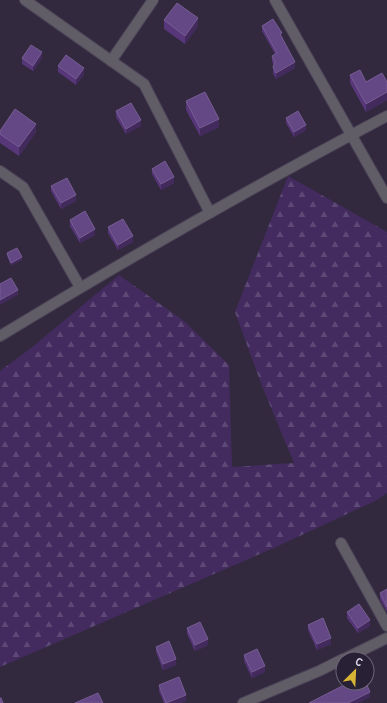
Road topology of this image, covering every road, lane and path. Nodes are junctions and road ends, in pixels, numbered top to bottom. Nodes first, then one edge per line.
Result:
1 (25, 0) edge
2 (153, 0) edge
3 (274, 0) edge
4 (111, 61) junction
5 (387, 116) edge
6 (351, 135) junction
7 (0, 171) edge
8 (387, 198) edge
9 (210, 213) junction
10 (80, 287) junction
11 (0, 336) edge
12 (342, 543) dead end
13 (387, 626) edge
14 (387, 638) edge
15 (360, 651) edge
16 (335, 663) edge
17 (243, 703) edge

1 - 4 street
2 - 4 street
3 - 6 street
4 - 9 street
5 - 6 street
6 - 8 street
6 - 9 street
7 - 10 street
9 - 10 street
10 - 11 street
12 - 13 street
14 - 15 street
16 - 17 street

